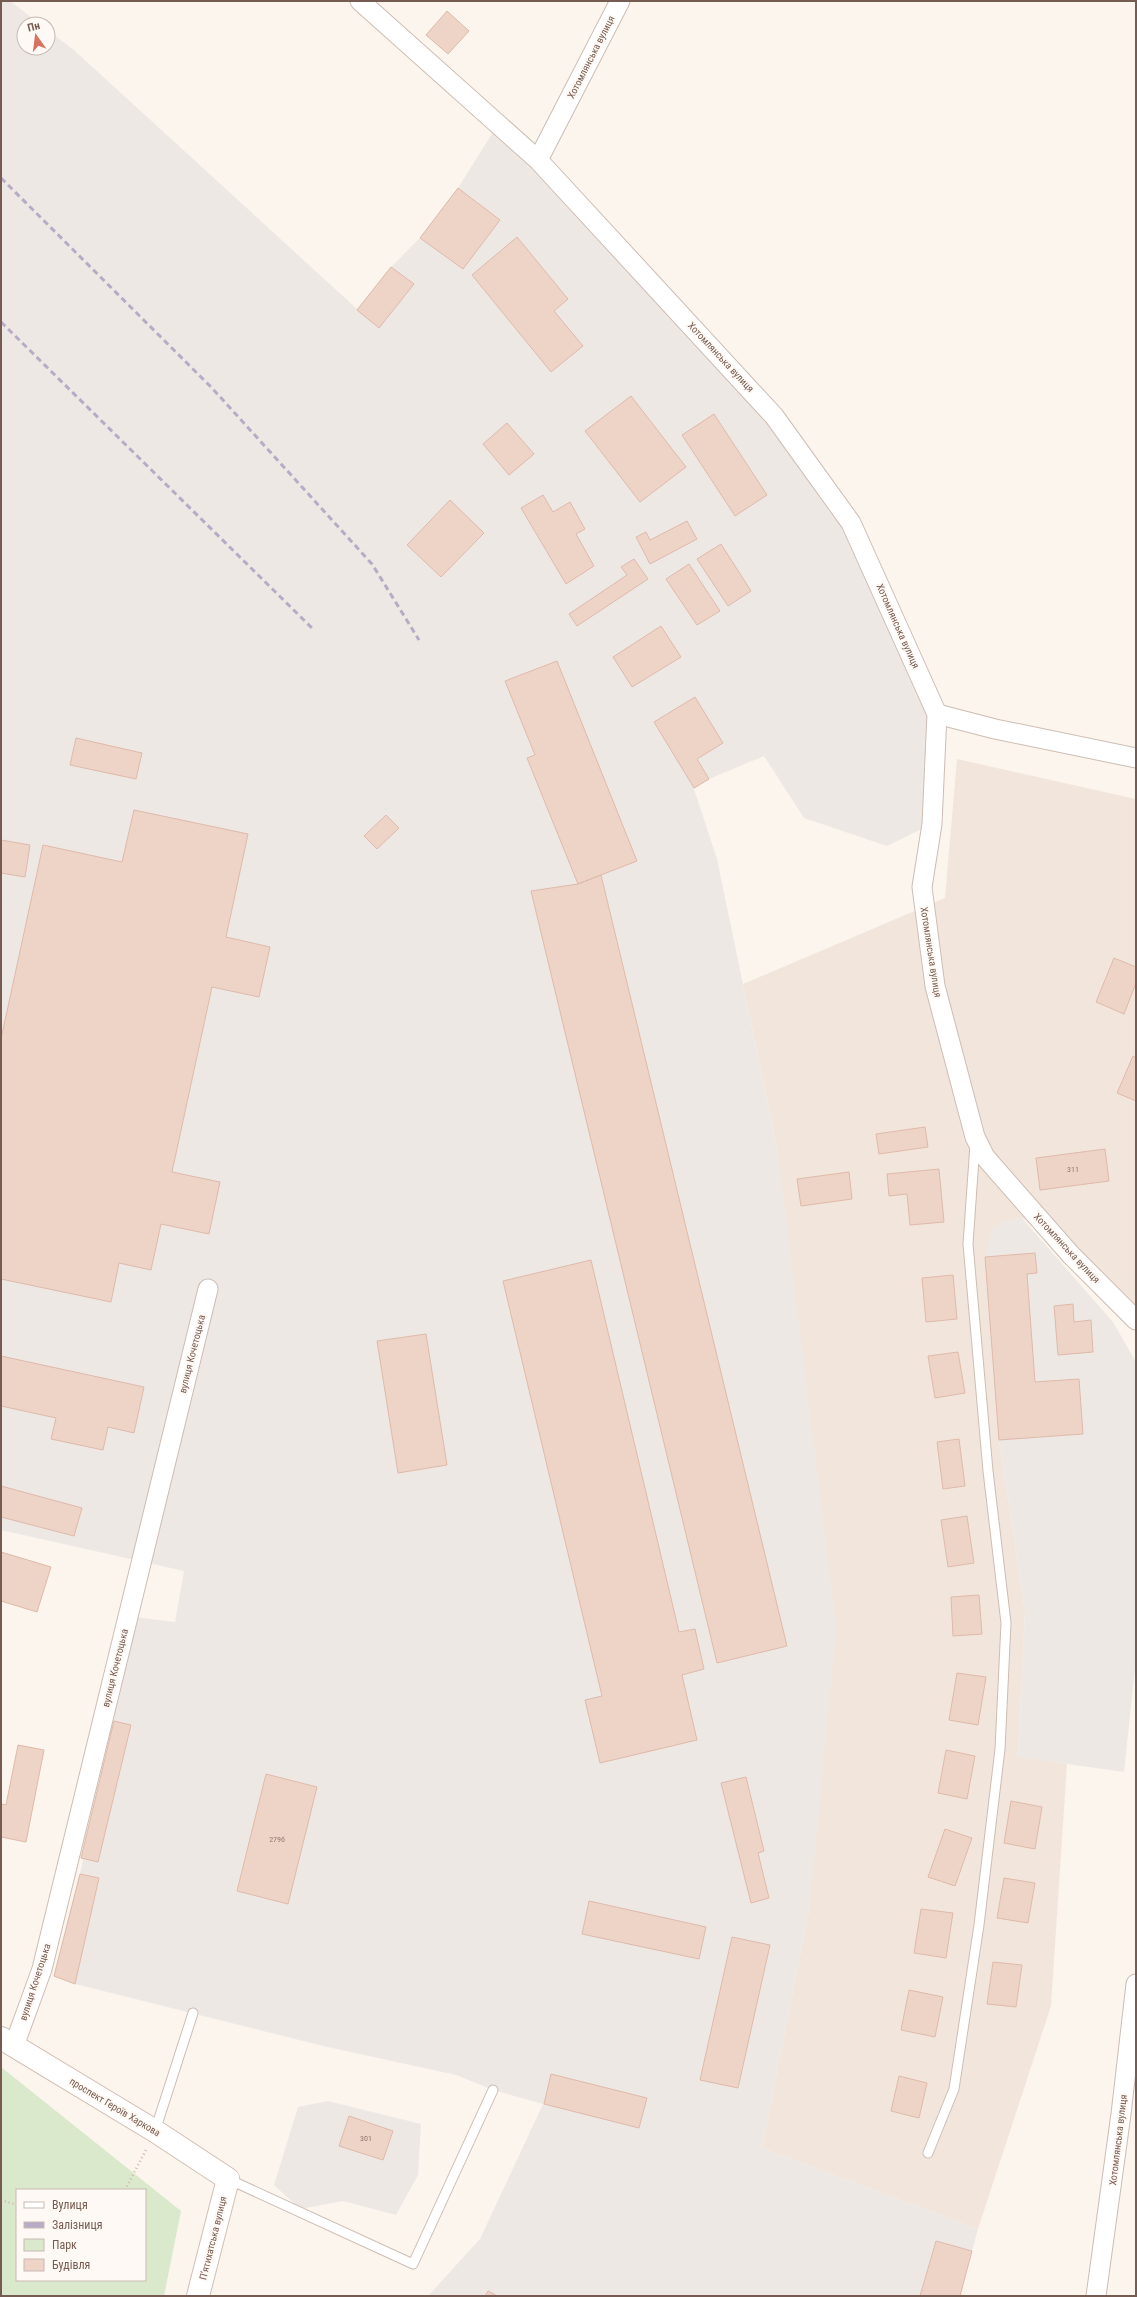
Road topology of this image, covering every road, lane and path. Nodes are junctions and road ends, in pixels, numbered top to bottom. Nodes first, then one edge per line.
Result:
1 (360, 1) edge
2 (620, 1) edge
3 (538, 160) junction
4 (937, 714) junction
5 (1136, 758) edge
6 (975, 1137) junction
7 (208, 1289) dead end
8 (1136, 1320) edge
9 (1136, 1984) edge
10 (193, 2014) dead end
11 (8, 2042) edge
12 (493, 2090) dead end
13 (1129, 2115) edge
14 (155, 2131) junction
15 (928, 2153) dead end
16 (228, 2179) junction
17 (126, 2189) edge
18 (1, 2200) edge
19 (16, 2205) edge
20 (198, 2296) edge
21 (1096, 2296) edge

1 - 3 street
2 - 3 street, Хотомлянська вулиця
3 - 4 street, Хотомлянська вулиця
4 - 5 street
4 - 6 street, Хотомлянська вулиця
6 - 8 street, Хотомлянська вулиця
6 - 15 lane
7 - 11 street, вулиця Кочетоцька
9 - 13 street, Хотомлянська вулиця
10 - 14 lane
11 - 14 street, проспект Героїв Харкова
12 - 16 lane
13 - 21 street, Хотомлянська вулиця
14 - 16 street, проспект Героїв Харкова
14 - 17 path
16 - 20 street, П’ятихатська вулиця
18 - 19 path

